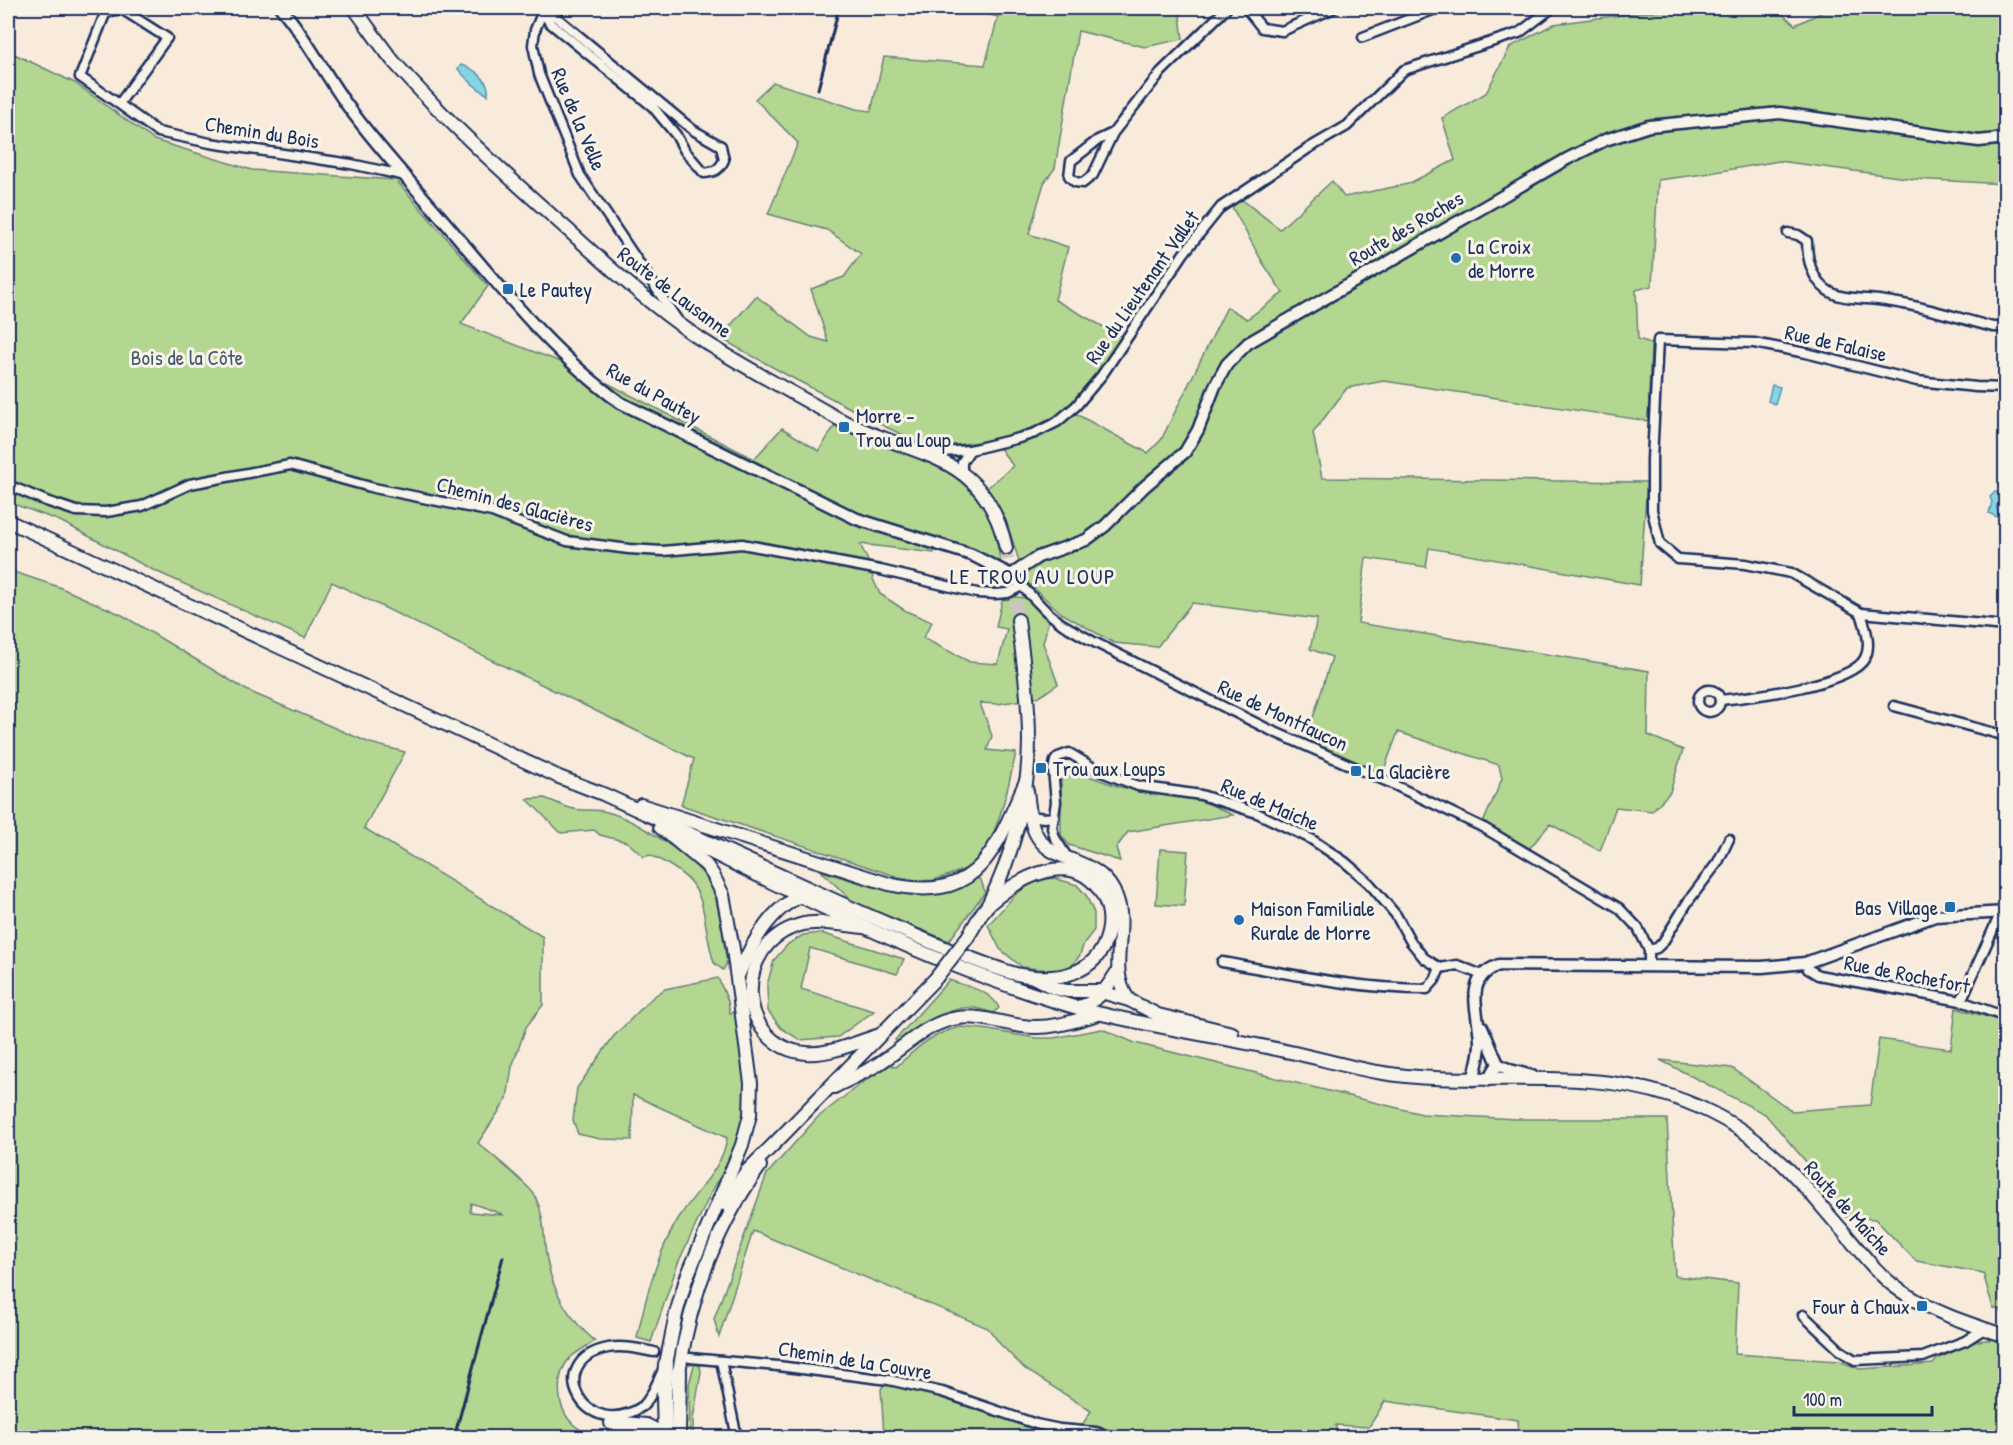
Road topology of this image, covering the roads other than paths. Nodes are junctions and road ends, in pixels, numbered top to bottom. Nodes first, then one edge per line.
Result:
1 (281, 8) edge
2 (354, 8) edge
3 (1227, 8) edge
4 (1246, 8) edge
5 (1334, 8) edge
6 (1438, 8) edge
7 (1552, 8) edge
8 (543, 10) edge
9 (1363, 37) dead end
10 (619, 67) junction
11 (613, 75) junction
12 (119, 104) junction
13 (1113, 133) junction
14 (2006, 138) edge
15 (406, 177) junction
16 (1788, 233) dead end
17 (681, 326) junction
18 (2006, 327) edge
19 (2006, 388) edge
20 (970, 450) junction
21 (928, 453) junction
22 (962, 472) junction
23 (8, 485) edge
24 (8, 521) edge
25 (1006, 548) tunnel mouth
26 (1011, 575) junction
27 (1022, 585) junction
28 (1861, 613) junction
29 (1018, 620) tunnel mouth
30 (2006, 626) edge
31 (1720, 700) dead end
32 (1894, 706) dead end
33 (2006, 735) edge
34 (559, 777) junction
35 (1026, 781) junction
36 (603, 794) junction
37 (1032, 816) junction
38 (1054, 817) junction
39 (665, 829) junction
40 (1729, 840) dead end
41 (1067, 857) junction
42 (814, 892) junction
43 (798, 896) junction
44 (987, 906) junction
45 (2003, 912) edge
46 (864, 927) junction
47 (1649, 950) junction
48 (1222, 963) dead end
49 (1805, 963) junction
50 (1649, 965) junction
51 (1440, 968) junction
52 (1117, 972) junction
53 (1482, 975) junction
54 (1033, 977) junction
55 (737, 978) junction
56 (1103, 992) junction
57 (1129, 1000) junction
58 (1961, 1001) junction
59 (1076, 1007) junction
60 (1098, 1014) junction
61 (2006, 1017) edge
62 (1479, 1019) junction
63 (881, 1034) junction
64 (1290, 1052) junction
65 (1498, 1064) junction
66 (1473, 1080) junction
67 (1488, 1080) junction
68 (1547, 1080) junction
69 (825, 1091) junction
70 (778, 1140) junction
71 (706, 1230) junction
72 (1803, 1315) dead end
73 (1984, 1329) junction
74 (2006, 1336) edge
75 (654, 1352) dead end
76 (690, 1358) dead end
77 (721, 1361) junction
78 (666, 1364) junction
79 (679, 1372) joint
80 (612, 1423) junction
81 (669, 1437) edge
82 (737, 1437) edge
83 (1115, 1437) edge

1 - 15 street, Rue du Pautey
2 - 17 main road, Route de Lausanne
3 - 13 street
4 - 5 street
6 - 9 street
7 - 20 street, Rue du Lieutenant Vallet
8 - 10 street
8 - 11 street
8 - 17 street, Rue de la Velle
10 - 11 street
10 - 11 street
12 - 12 street, Chemin du Bois
12 - 15 street, Chemin du Bois
13 - 13 street
14 - 26 street, Route des Roches
15 - 26 street, Rue du Pautey
16 - 18 street
17 - 21 main road, Route de Lausanne
19 - 28 street, Rue de Falaise
20 - 21 street, Rue du Lieutenant Vallet
20 - 22 street
21 - 22 main road, Route de Lausanne
22 - 25 main road, Route de Lausanne
23 - 27 street, Chemin des Glacières
24 - 34 main road
26 - 27 street, Rue de Montfaucon
27 - 47 street, Rue de Montfaucon
28 - 30 street
28 - 31 street
29 - 35 main road
32 - 33 street
34 - 36 main road
34 - 39 main road
35 - 36 main road
35 - 37 main road
35 - 44 main road
36 - 42 main road
37 - 38 street
37 - 41 main road
38 - 41 street, Rue de Maiche
38 - 51 street, Rue de Maiche
39 - 43 main road
39 - 55 main road
40 - 47 street
41 - 52 main road
42 - 43 main road
42 - 54 main road
43 - 46 main road
43 - 55 main road
44 - 54 main road
44 - 63 main road, bridge
45 - 49 street
45 - 58 street
46 - 59 main road
46 - 63 main road
47 - 50 street, Rue de Montfaucon
48 - 51 street
49 - 50 street
49 - 58 street, Rue de Rochefort
50 - 53 street
51 - 53 street
52 - 56 main road
52 - 57 main road
53 - 62 street
54 - 56 main road
55 - 71 main road
56 - 57 main road
56 - 59 main road
57 - 64 main road
58 - 61 street, Rue de Rochefort
59 - 60 main road
60 - 64 main road
60 - 69 main road
62 - 65 street
62 - 66 street
63 - 69 main road
64 - 66 main road, Route de Maîche
65 - 67 street
65 - 68 street
66 - 67 main road, Route de Maîche
67 - 68 main road, Route de Maîche
68 - 73 main road, Route de Maîche
69 - 70 main road
70 - 71 main road
70 - 79 main road
71 - 78 main road
72 - 73 street
73 - 74 main road, Route de Maîche
75 - 80 street
76 - 77 street, Chemin de la Couvre
77 - 82 street
77 - 83 street, Chemin de la Couvre
78 - 80 street
78 - 81 highway
79 - 81 highway
80 - 81 highway

